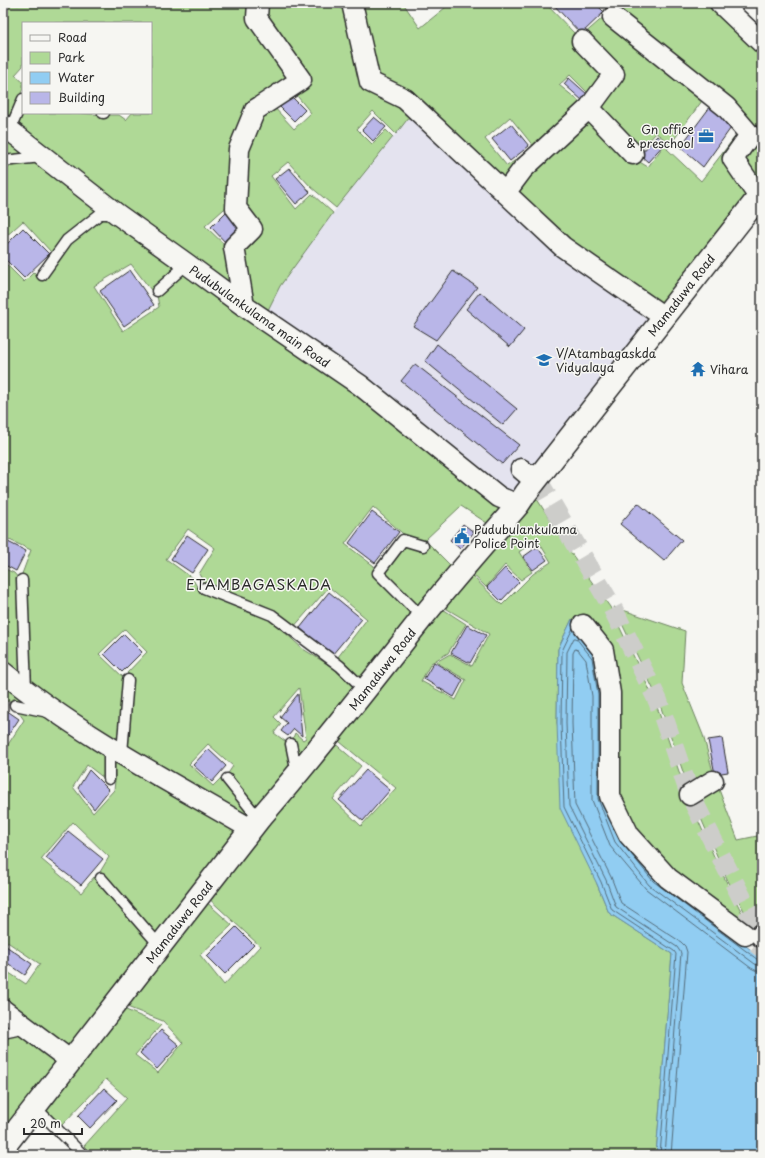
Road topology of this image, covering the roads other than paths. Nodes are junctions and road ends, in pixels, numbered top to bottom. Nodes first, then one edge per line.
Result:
1 (258, 3) edge
2 (352, 3) edge
3 (720, 3) edge
4 (613, 17) dead end
5 (582, 41) dead end
6 (762, 43) edge
7 (22, 101) edge
8 (589, 108) junction
9 (6, 127) edge
10 (633, 154) dead end
11 (44, 157) junction
12 (3, 161) edge
13 (505, 193) junction
14 (760, 195) edge
15 (118, 214) junction
16 (187, 264) junction
17 (42, 275) dead end
18 (156, 291) dead end
19 (244, 306) junction
20 (664, 317) junction
21 (518, 505) junction
22 (423, 546) dead end
23 (22, 580) dead end
24 (204, 588) dead end
25 (422, 617) junction
26 (582, 625) dead end
27 (3, 672) edge
28 (128, 680) dead end
29 (366, 691) junction
30 (21, 698) junction
31 (291, 744) dead end
32 (115, 750) junction
33 (298, 775) junction
34 (109, 779) dead end
35 (227, 779) dead end
36 (713, 781) dead end
37 (690, 795) dead end
38 (254, 824) junction
39 (101, 878) dead end
40 (756, 935) edge
41 (160, 946) junction
42 (3, 1010) edge
43 (26, 1028) junction
44 (3, 1033) edge
45 (71, 1061) junction
46 (35, 1107) junction
47 (3, 1148) edge
48 (83, 1155) edge

1 - 19 street
2 - 13 street
3 - 6 street
4 - 14 street
5 - 8 street
7 - 9 lane
8 - 10 street
8 - 13 street
9 - 11 street, Pudubulankulama main Road
11 - 12 lane
11 - 15 street, Pudubulankulama main Road
13 - 20 street
14 - 20 street, Mamaduwa Road
15 - 16 street, Pudubulankulama main Road
15 - 17 lane
16 - 18 lane
16 - 19 street, Pudubulankulama main Road
19 - 21 street, Pudubulankulama main Road
20 - 21 street, Mamaduwa Road
21 - 25 street, Mamaduwa Road
22 - 25 lane
23 - 30 lane
24 - 29 lane
25 - 29 street, Mamaduwa Road
26 - 40 street
27 - 30 street
28 - 32 lane
29 - 33 street, Mamaduwa Road
30 - 32 street
31 - 33 lane
32 - 34 lane
32 - 38 street
33 - 38 street, Mamaduwa Road
35 - 38 lane
36 - 37 street
38 - 41 street, Mamaduwa Road
39 - 41 lane
41 - 45 street, Mamaduwa Road
42 - 43 street
43 - 44 lane
43 - 45 street
45 - 46 street, Mamaduwa Road
46 - 47 street, Mamaduwa Road
46 - 48 lane

